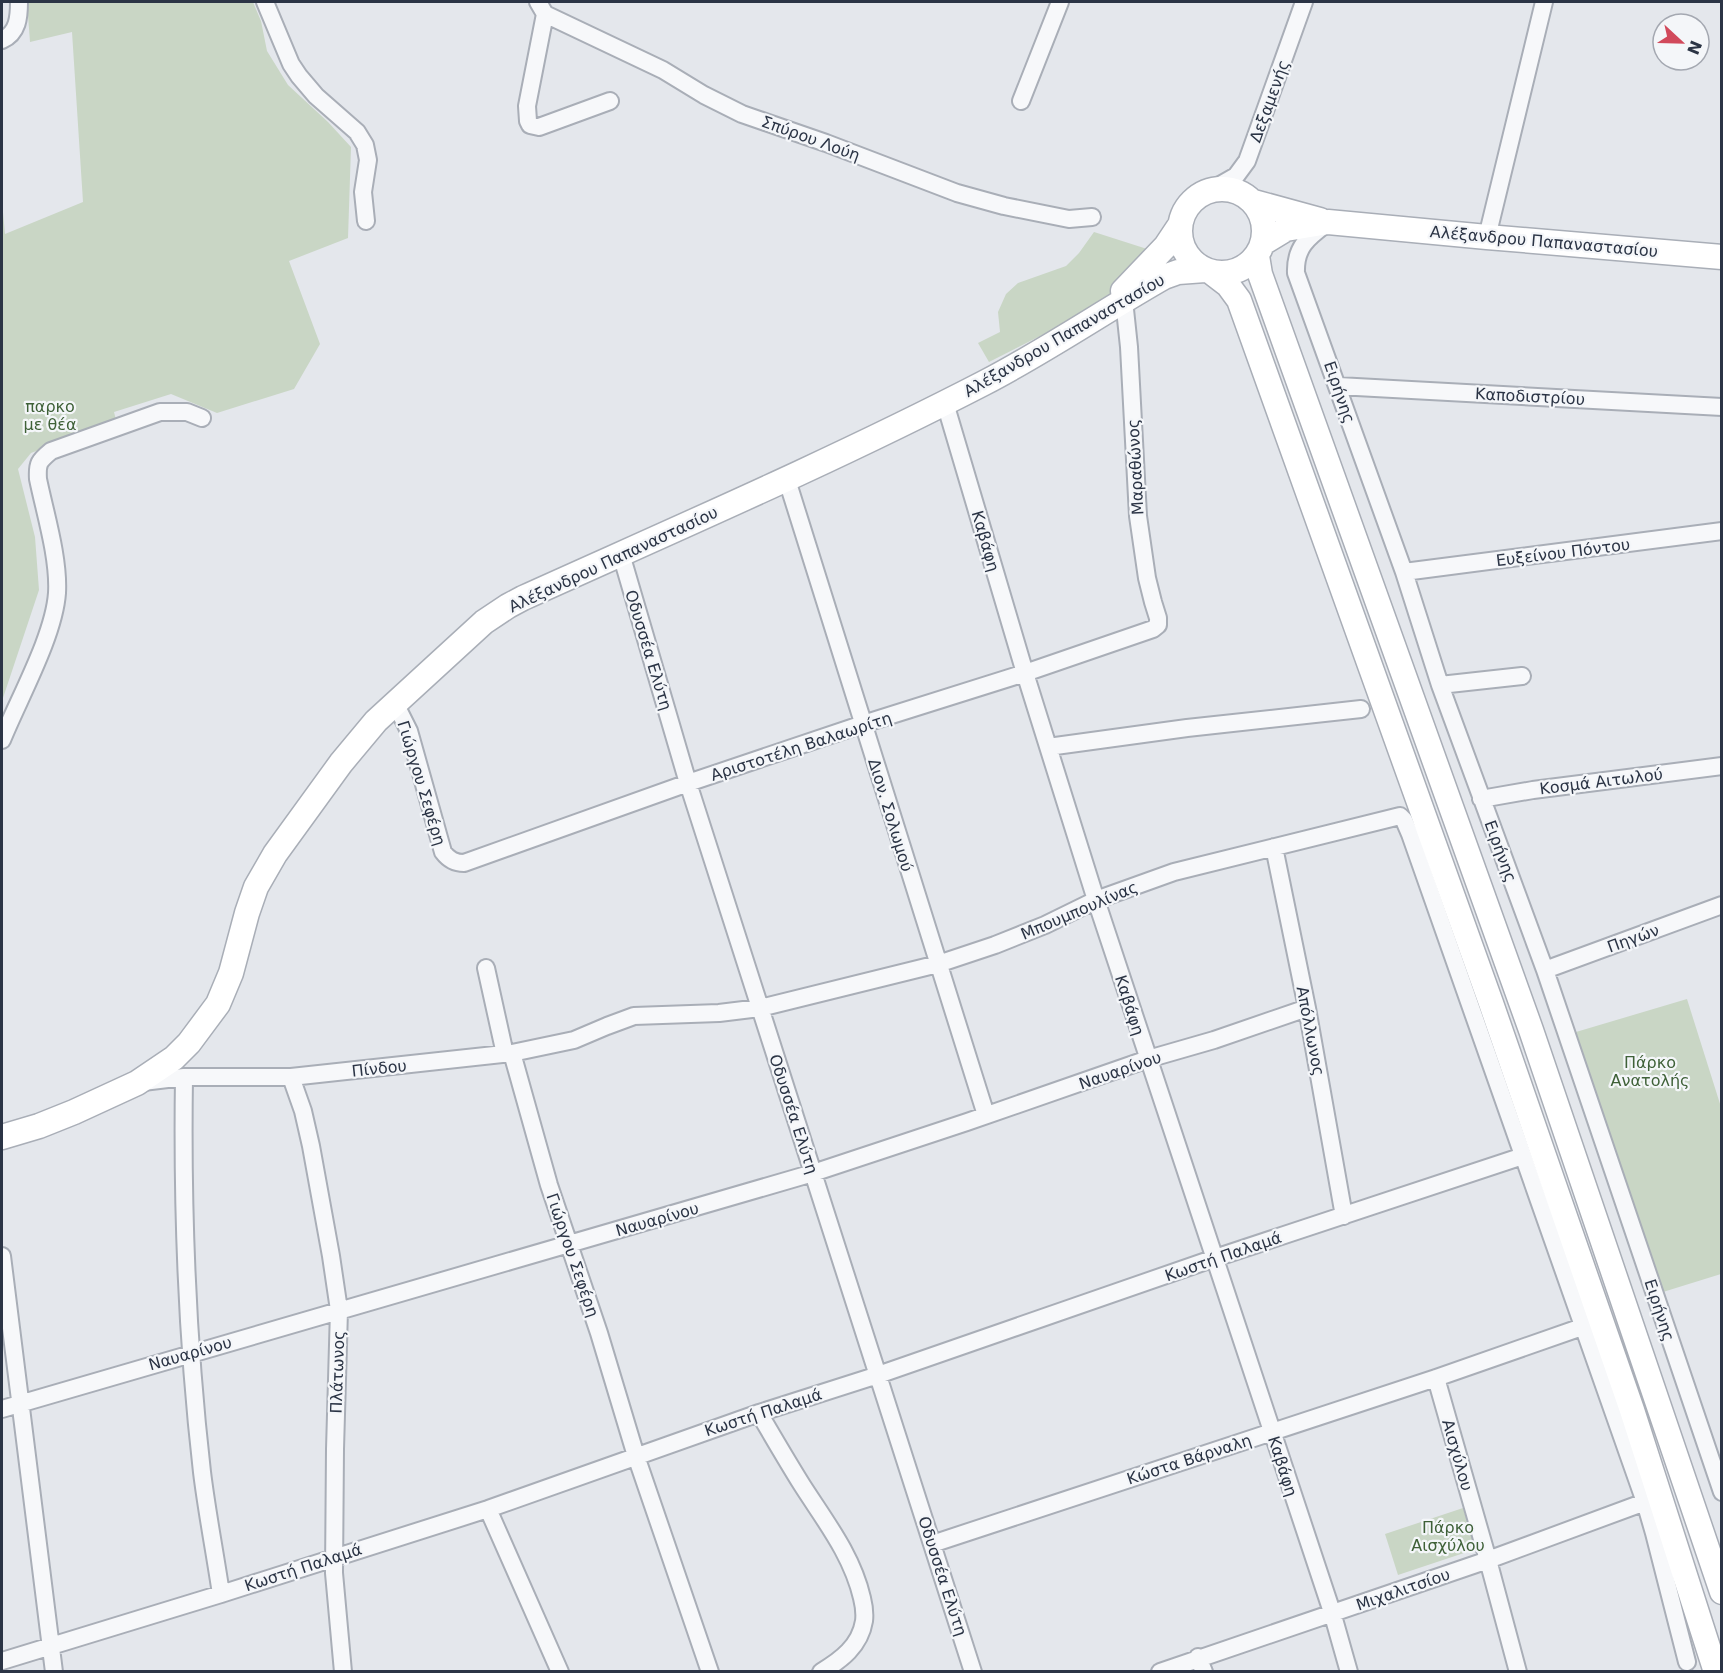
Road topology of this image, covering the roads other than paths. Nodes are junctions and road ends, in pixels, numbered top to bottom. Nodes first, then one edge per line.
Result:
1 (19, 2) edge
2 (265, 2) edge
3 (1060, 2) edge
4 (1304, 2) edge
5 (1544, 2) edge
6 (541, 8) edge
7 (2, 40) edge
8 (610, 101) dead end
9 (1021, 101) dead end
10 (1215, 189) junction
11 (1254, 202) junction
12 (1092, 217) dead end
13 (366, 220) dead end
14 (1328, 222) junction
15 (1180, 225) junction
16 (1487, 237) junction
17 (1260, 249) junction
18 (1722, 256) edge
19 (1208, 271) junction
20 (1124, 300) junction
21 (1103, 312) junction
22 (1338, 386) junction
23 (945, 403) junction
24 (1722, 407) edge
25 (202, 418) dead end
26 (787, 480) junction
27 (1722, 531) edge
28 (621, 554) junction
29 (1404, 572) junction
30 (1153, 629) joint
31 (1025, 673) junction
32 (1522, 676) dead end
33 (1440, 685) junction
34 (395, 703) junction
35 (1361, 709) dead end
36 (863, 724) junction
37 (2, 740) edge
38 (1048, 747) junction
39 (1722, 765) edge
40 (688, 783) junction
41 (1481, 799) junction
42 (1274, 847) junction
43 (451, 860) joint
44 (1096, 900) junction
45 (1722, 905) edge
46 (938, 964) junction
47 (486, 968) dead end
48 (1545, 970) junction
49 (760, 1008) junction
50 (1307, 1008) junction
51 (508, 1054) junction
52 (1148, 1059) junction
53 (184, 1077) junction
54 (291, 1077) junction
55 (137, 1083) junction
56 (986, 1115) junction
57 (2, 1137) edge
58 (1523, 1156) junction
59 (813, 1173) junction
60 (1344, 1216) junction
61 (569, 1245) junction
62 (2, 1256) edge
63 (1215, 1258) junction
64 (339, 1310) junction
65 (1582, 1328) junction
66 (191, 1353) junction
67 (878, 1375) junction
68 (1436, 1377) junction
69 (21, 1404) junction
70 (2, 1409) edge
71 (759, 1413) junction
72 (1272, 1431) junction
73 (636, 1456) junction
74 (1722, 1492) edge
75 (1645, 1502) junction
76 (488, 1509) junction
77 (932, 1544) junction
78 (334, 1557) junction
79 (1488, 1560) junction
80 (1722, 1592) edge
81 (222, 1594) junction
82 (1332, 1612) junction
83 (51, 1647) junction
84 (2, 1661) edge
85 (1687, 1662) dead end
86 (1201, 1664) edge
87 (54, 1671) edge
88 (343, 1671) edge
89 (560, 1671) edge
90 (710, 1671) edge
91 (821, 1671) edge
92 (973, 1671) edge
93 (1160, 1671) edge
94 (1349, 1671) edge
95 (1518, 1671) edge
96 (1716, 1671) edge

1 - 7 street
2 - 13 street
3 - 9 street
4 - 10 street, Δεξαμενής
5 - 16 street
6 - 8 street
6 - 12 street, Σπύρου Λούη
10 - 11 street
10 - 15 street
11 - 14 street
11 - 17 street
14 - 16 street, Αλέξανδρου Παπαναστασίου
14 - 17 street, Αλέξανδρου Παπαναστασίου
14 - 22 street, Ειρήνης
15 - 19 street
15 - 21 street
16 - 18 street, Αλέξανδρου Παπαναστασίου
17 - 19 street
17 - 80 street
19 - 20 street, Αλέξανδρου Παπαναστασίου
19 - 96 street
20 - 21 street, Αλέξανδρου Παπαναστασίου
20 - 30 street, Μαραθώνος
21 - 23 street, Αλέξανδρου Παπαναστασίου
22 - 24 street, Καποδιστρίου
22 - 29 street, Ειρήνης
23 - 26 street, Αλέξανδρου Παπαναστασίου
23 - 31 street, Καβάφη
25 - 37 street
26 - 28 street, Αλέξανδρου Παπαναστασίου
26 - 36 street, Διον. Σολωμού
27 - 29 street, Ευξείνου Πόντου
28 - 34 street, Αλέξανδρου Παπαναστασίου
28 - 40 street, Οδυσσέα Ελύτη
29 - 33 street, Ειρήνης
30 - 31 street, Αριστοτέλη Βαλαωρίτη
31 - 36 street, Αριστοτέλη Βαλαωρίτη
31 - 38 street, Καβάφη
32 - 33 street
33 - 41 street, Ειρήνης
34 - 43 street, Γιώργου Σεφέρη
34 - 55 street, Αλέξανδρου Παπαναστασίου
35 - 38 street
36 - 40 street, Αριστοτέλη Βαλαωρίτη
36 - 46 street, Διον. Σολωμού
38 - 44 street, Καβάφη
39 - 41 street, Κοσμά Αιτωλού
40 - 43 street, Αριστοτέλη Βαλαωρίτη
40 - 49 street, Οδυσσέα Ελύτη
41 - 48 street, Ειρήνης
42 - 44 street, Μπουμπουλίνας
42 - 50 street, Απόλλωνος
42 - 58 street, Μπουμπουλίνας
44 - 46 street, Μπουμπουλίνας
44 - 52 street, Καβάφη
45 - 48 street, Πηγών
46 - 49 street, Μπουμπουλίνας
46 - 56 street, Διον. Σολωμού
47 - 51 street, Γιώργου Σεφέρη
48 - 74 street, Ειρήνης
49 - 51 street, Πίνδου
49 - 59 street, Οδυσσέα Ελύτη
50 - 52 street, Ναυαρίνου
50 - 60 street, Απόλλωνος
51 - 54 street, Πίνδου
51 - 61 street, Γιώργου Σεφέρη
52 - 56 street, Ναυαρίνου
52 - 63 street, Καβάφη
53 - 54 street, Πίνδου
53 - 55 street, Πίνδου
53 - 66 street
54 - 64 street, Πλάτωνος
55 - 57 street, Πίνδου
56 - 59 street, Ναυαρίνου
58 - 60 street, Κωστή Παλαμά
58 - 65 street
59 - 61 street, Ναυαρίνου
59 - 67 street, Οδυσσέα Ελύτη
60 - 63 street, Κωστή Παλαμά
61 - 64 street, Ναυαρίνου
61 - 73 street, Γιώργου Σεφέρη
62 - 69 street
63 - 67 street, Κωστή Παλαμά
63 - 72 street, Καβάφη
64 - 66 street, Ναυαρίνου
64 - 78 street, Πλάτωνος
65 - 68 street, Κώστα Βάρναλη
65 - 75 street
66 - 69 street, Ναυαρίνου
66 - 81 street
67 - 71 street, Κωστή Παλαμά
67 - 77 street, Οδυσσέα Ελύτη
68 - 72 street, Κώστα Βάρναλη
68 - 79 street, Αισχύλου
69 - 70 street, Ναυαρίνου
69 - 83 street
71 - 73 street, Κωστή Παλαμά
71 - 91 street
72 - 77 street, Κώστα Βάρναλη
72 - 82 street, Καβάφη
73 - 76 street, Κωστή Παλαμά
73 - 90 street, Γιώργου Σεφέρη
75 - 79 street, Μιχαλιτσίου
75 - 85 street
76 - 78 street, Κωστή Παλαμά
76 - 89 street
77 - 92 street, Οδυσσέα Ελύτη
78 - 81 street, Κωστή Παλαμά
78 - 88 street, Πλάτωνος
79 - 82 street, Μιχαλιτσίου
79 - 95 street, Αισχύλου
81 - 83 street, Κωστή Παλαμά
82 - 86 street, Μιχαλιτσίου
82 - 94 street, Καβάφη
83 - 84 street, Κωστή Παλαμά
83 - 87 street
86 - 93 street, Μιχαλιτσίου

